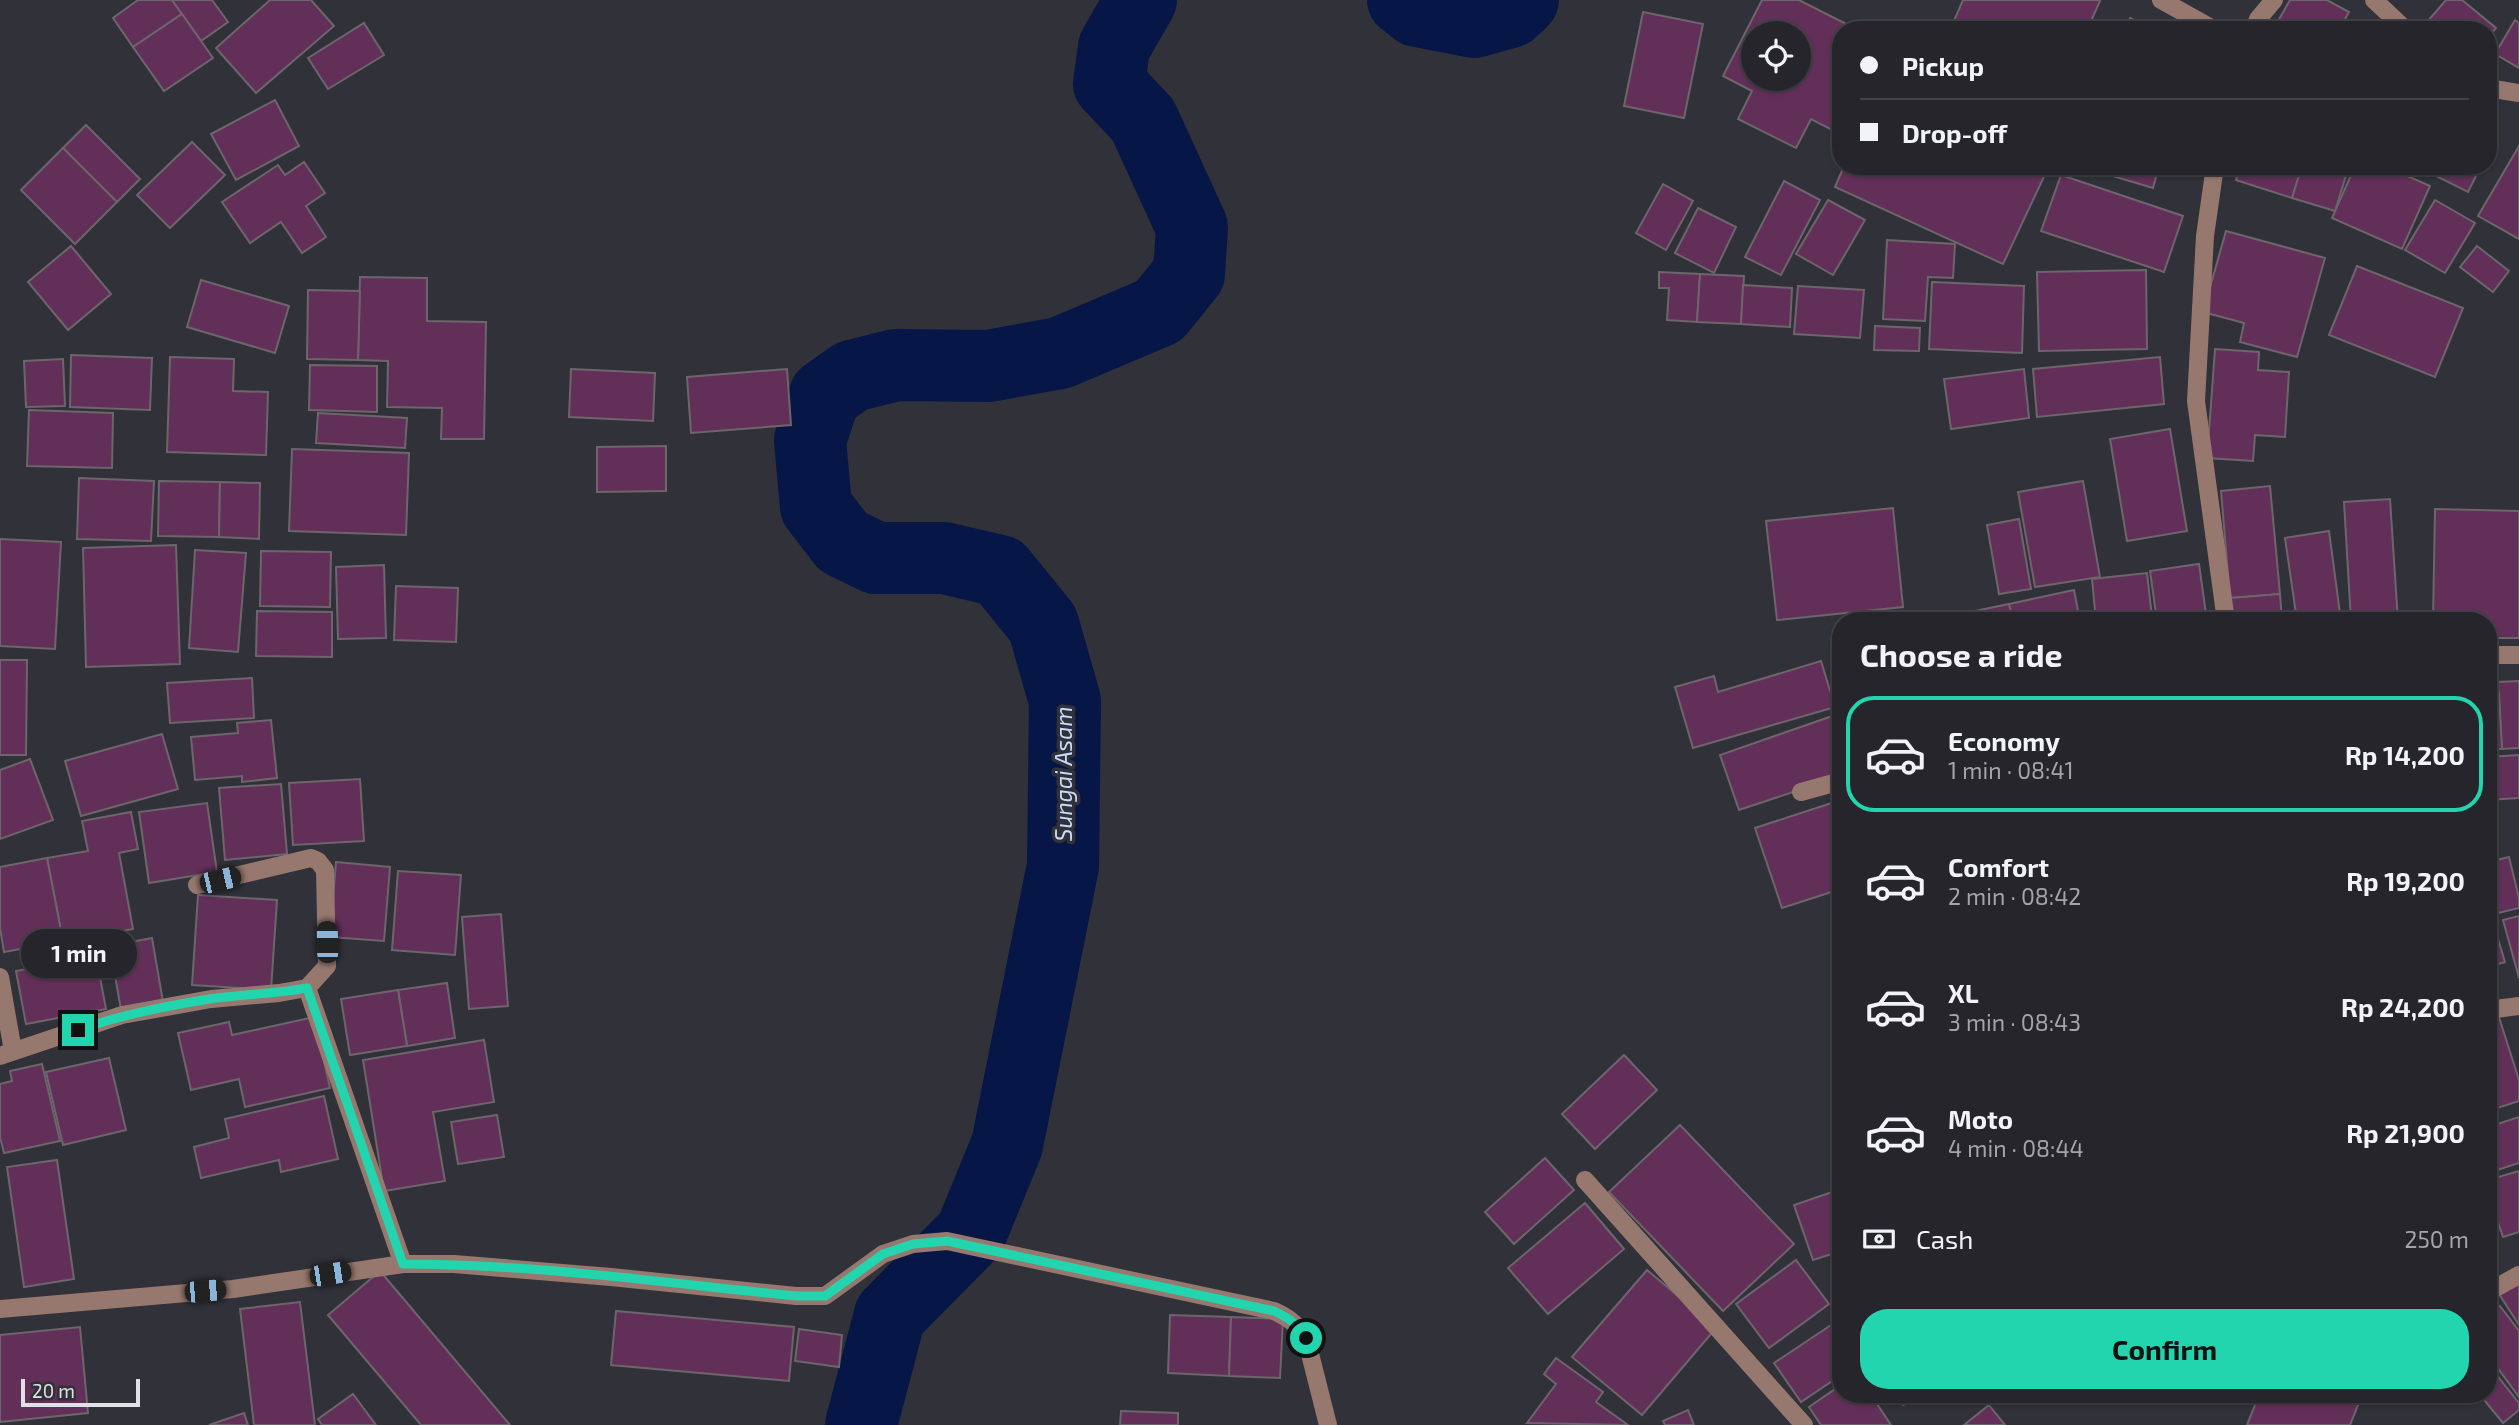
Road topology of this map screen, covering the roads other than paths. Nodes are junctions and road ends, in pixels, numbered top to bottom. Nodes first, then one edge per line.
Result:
1 (2161, 0) edge
2 (2274, 0) edge
3 (2374, 0) edge
4 (2199, 21) edge
5 (2257, 21) edge
6 (2396, 21) edge
7 (2497, 89) edge
8 (2519, 93) edge
9 (2214, 175) edge
10 (2225, 612) edge
11 (2497, 655) edge
12 (2519, 655) edge
13 (1832, 783) edge
14 (1801, 792) dead end
15 (197, 885) dead end
16 (0, 977) edge
17 (307, 988) junction
18 (2519, 1006) edge
19 (2497, 1009) edge
20 (6, 1054) edge
21 (1585, 1180) dead end
22 (403, 1264) junction
23 (2519, 1275) edge
24 (2497, 1287) edge
25 (0, 1309) edge
26 (1328, 1425) edge
27 (1804, 1425) edge

1 - 4 street
2 - 5 street
3 - 6 street
7 - 8 street
9 - 10 street
11 - 12 street
13 - 14 street
15 - 17 street
16 - 20 street
17 - 20 street
17 - 22 street
18 - 19 street
21 - 27 street
22 - 25 street
22 - 26 street
23 - 24 street

